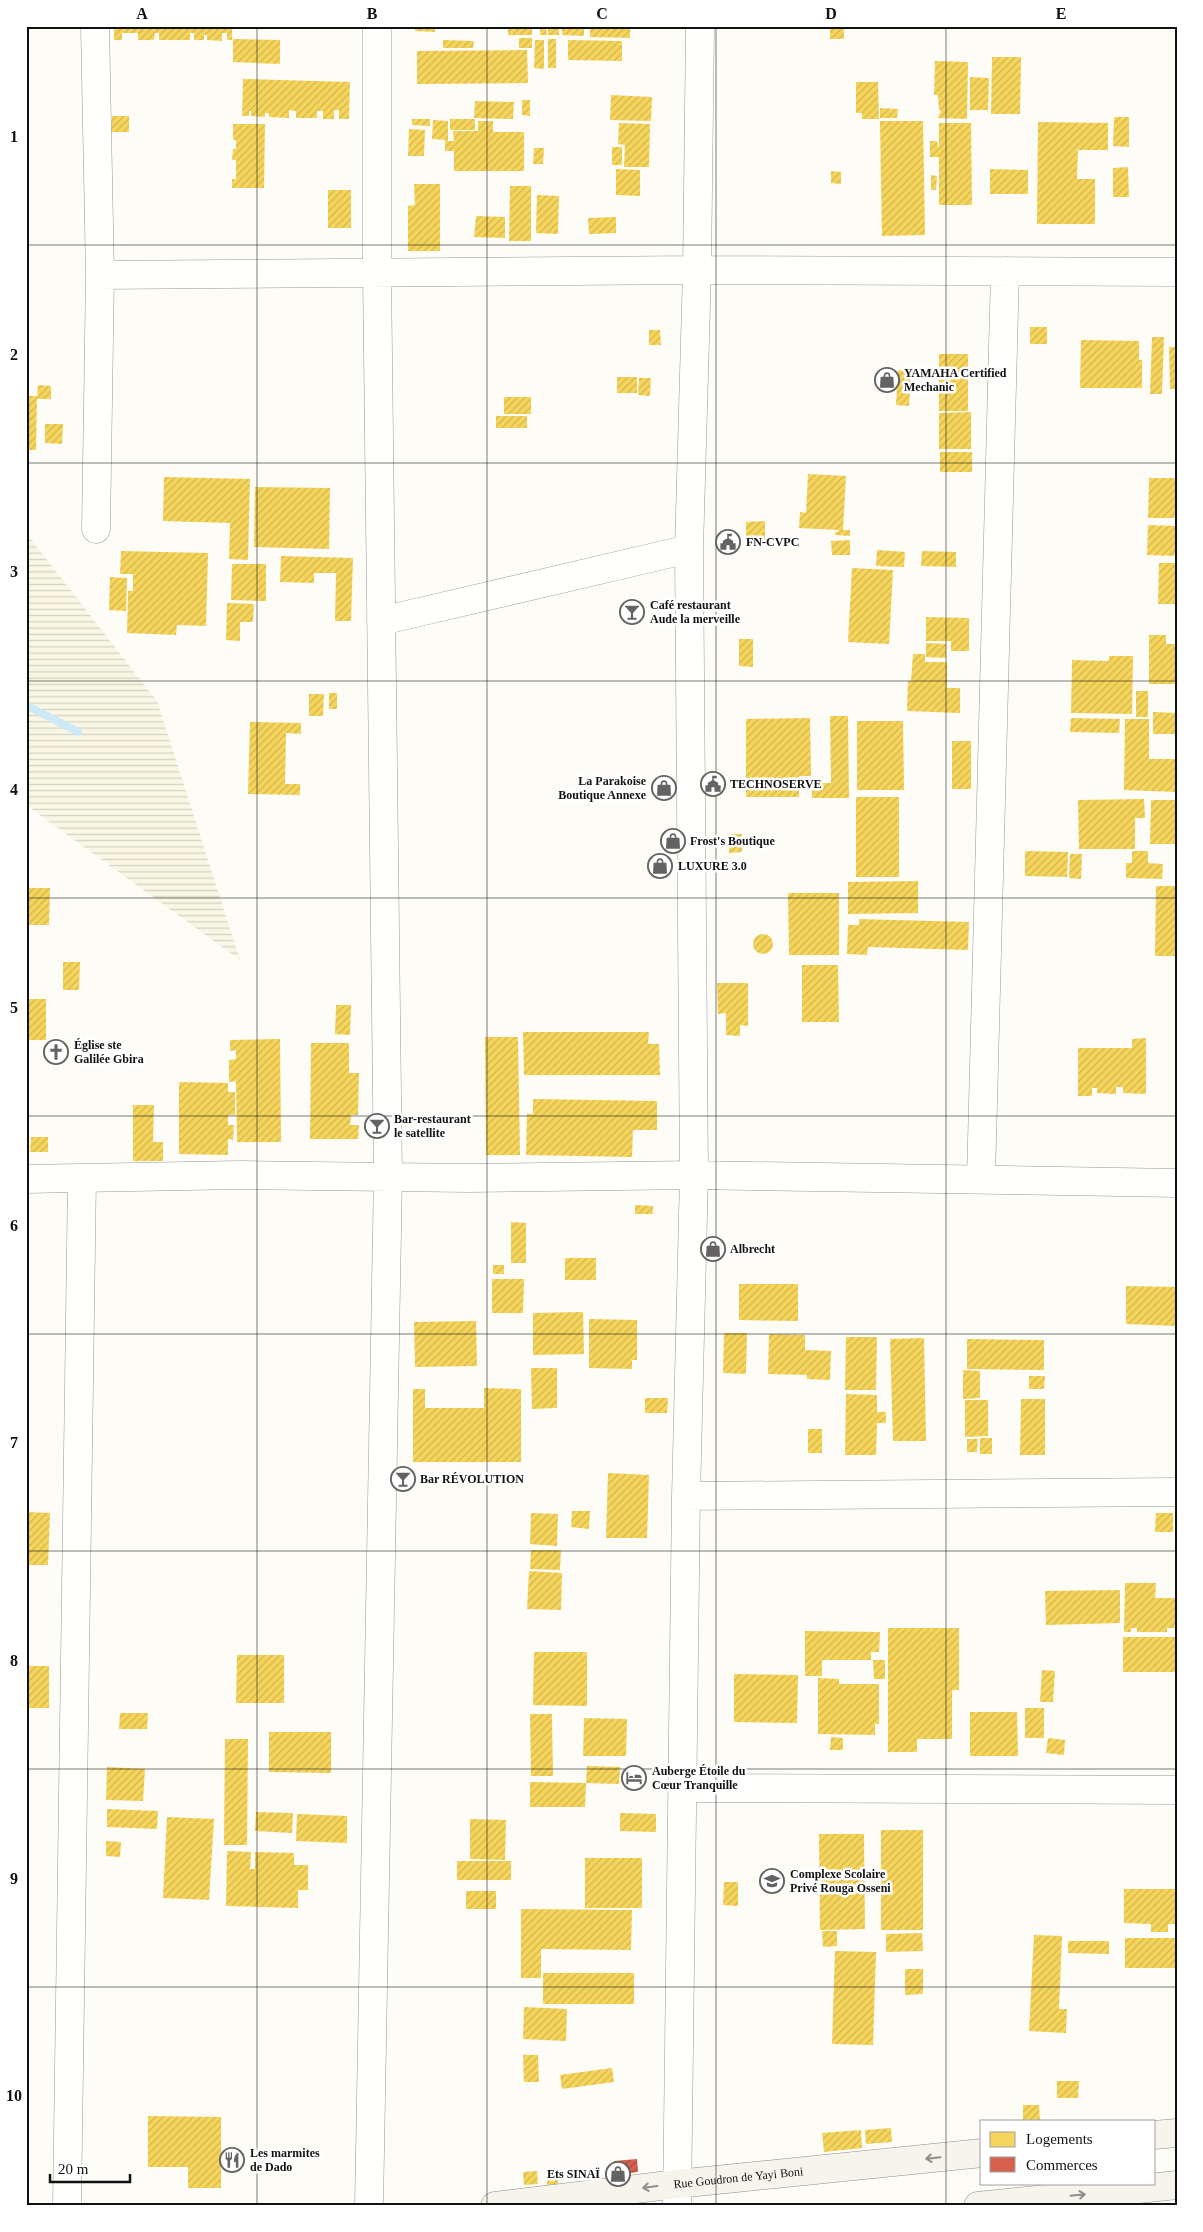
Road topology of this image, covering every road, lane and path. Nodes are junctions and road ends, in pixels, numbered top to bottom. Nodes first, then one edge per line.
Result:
1 (95, 26) edge
2 (377, 26) edge
3 (700, 26) edge
4 (697, 270) junction
5 (1005, 272) junction
6 (1177, 272) edge
7 (377, 273) junction
8 (100, 276) junction
9 (96, 529) dead end
10 (689, 549) junction
11 (381, 621) junction
12 (694, 1175) junction
13 (388, 1177) junction
14 (82, 1178) junction
15 (981, 1179) junction
16 (26, 1180) edge
17 (1177, 1183) edge
18 (1177, 1492) edge
19 (686, 1496) junction
20 (684, 1788) junction
21 (1177, 1790) edge
22 (1177, 2133) edge
23 (1156, 2135) edge
24 (980, 2153) edge
25 (1177, 2185) edge
26 (677, 2195) edge
27 (987, 2205) edge
28 (68, 2206) edge
29 (369, 2206) edge
30 (495, 2206) edge

1 - 8 street
2 - 7 street
3 - 4 street
4 - 5 street
4 - 7 street
4 - 10 street
5 - 6 street
5 - 15 street
7 - 8 street
7 - 11 street
8 - 9 street
10 - 11 street
10 - 12 street
11 - 13 street
12 - 13 street
12 - 15 street
12 - 19 street
13 - 14 street
13 - 29 street
14 - 16 street
14 - 28 street
15 - 17 street
18 - 19 street
19 - 20 street
20 - 21 street
20 - 26 street
22 - 23 street
24 -> 26 street, Rue Goudron de Yayi Boni
27 -> 25 street
26 -> 30 street, Rue Goudron de Yayi Boni

